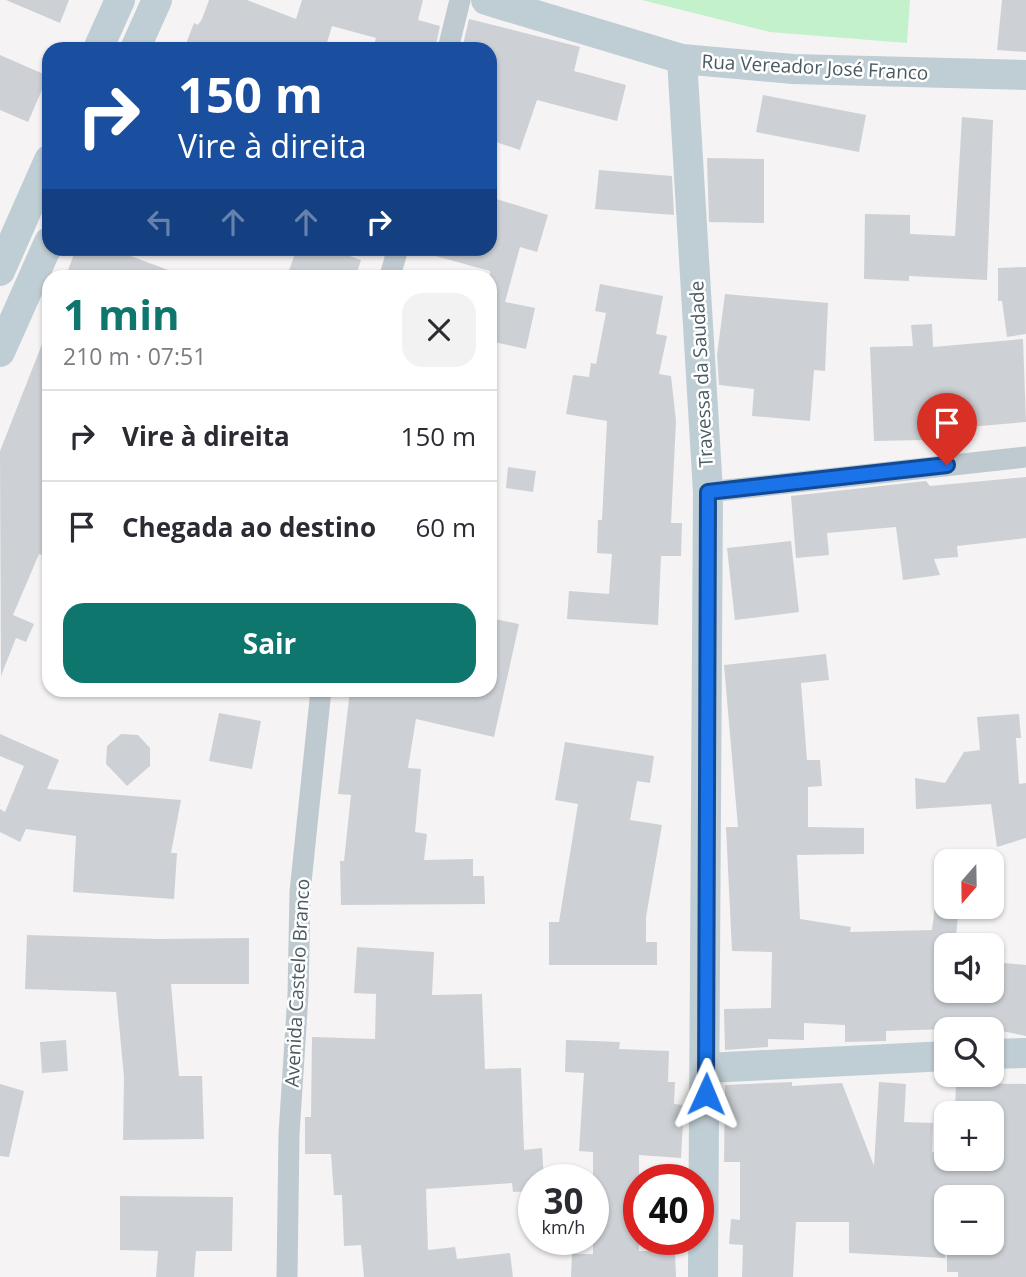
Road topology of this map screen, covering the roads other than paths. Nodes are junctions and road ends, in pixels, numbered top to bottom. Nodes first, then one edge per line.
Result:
1 (120, 0) edge
2 (157, 0) edge
3 (460, 0) edge
4 (486, 0) edge
5 (101, 42) edge
6 (138, 42) edge
7 (450, 42) edge
8 (682, 60) junction
9 (1026, 75) edge
10 (42, 176) edge
11 (43, 256) edge
12 (0, 271) edge
13 (0, 352) edge
14 (1026, 457) edge
15 (708, 492) junction
16 (320, 697) edge
17 (1026, 1053) edge
18 (1004, 1054) edge
19 (934, 1057) edge
20 (706, 1068) junction
21 (287, 1277) edge
22 (703, 1277) edge

1 - 5 street
2 - 6 street
3 - 7 street
4 - 8 street, Rua Vereador José Franco
8 - 9 street, Rua Vereador José Franco
8 - 15 street, Travessa da Saudade
10 - 12 street
11 - 13 street
14 - 15 street
15 - 20 street, Travessa da Saudade
16 - 21 street, Avenida Castelo Branco
17 - 18 street
19 - 20 street
20 - 22 street, Travessa da Saudade

